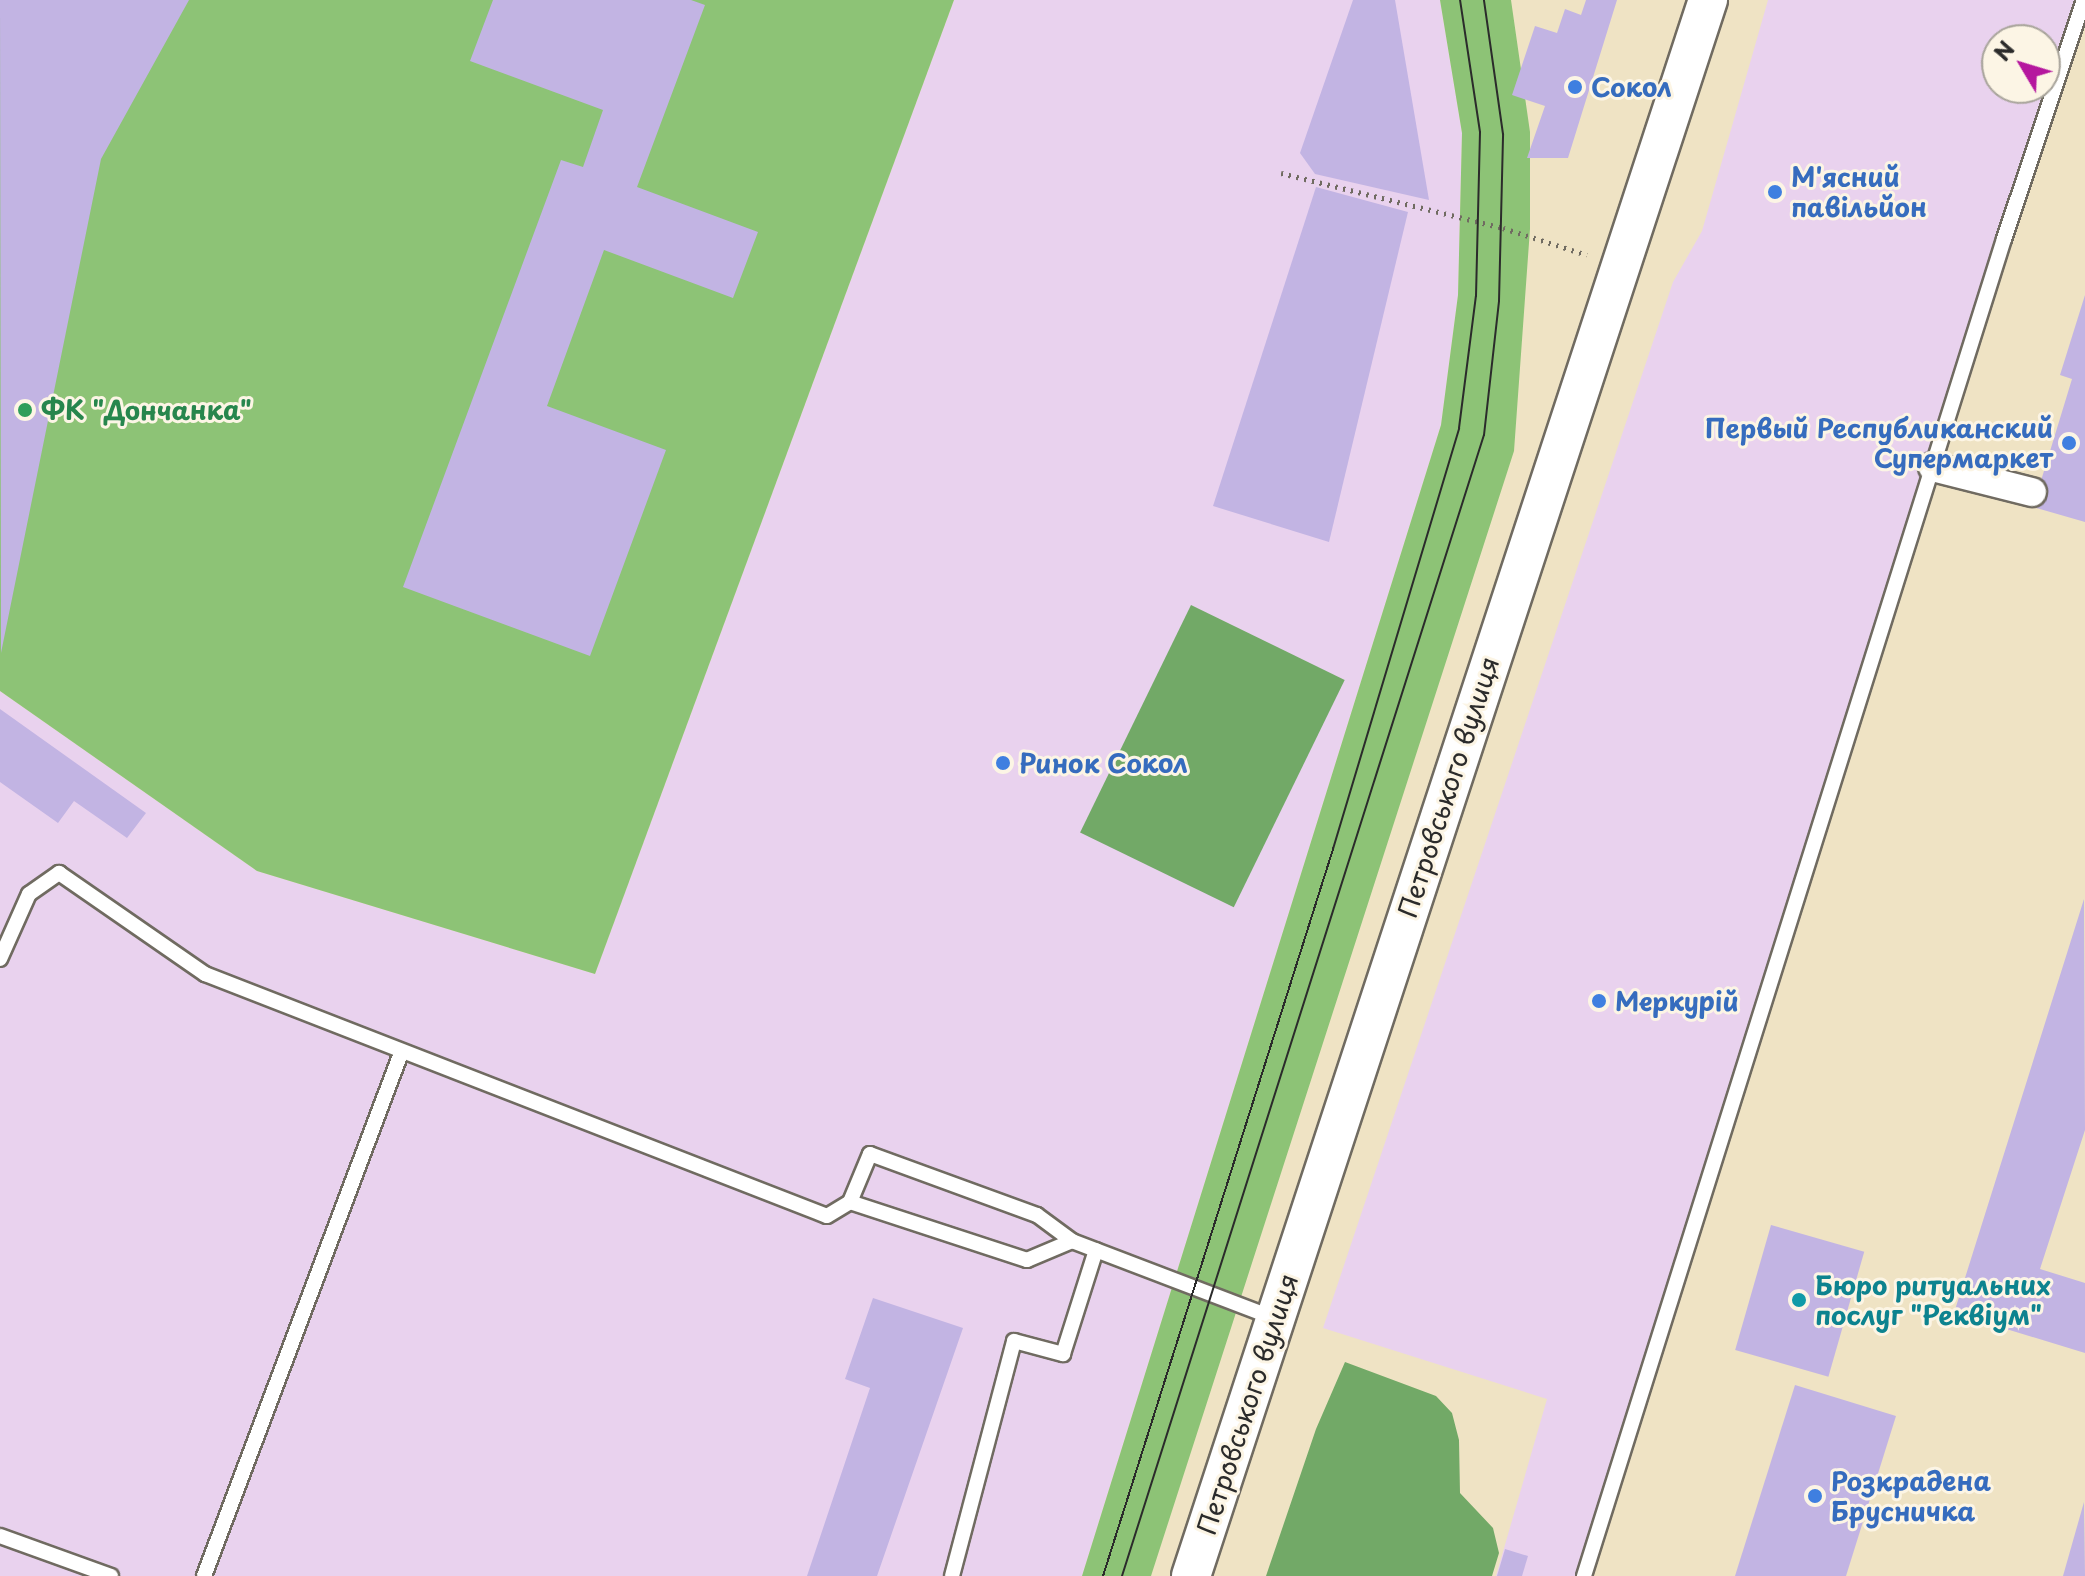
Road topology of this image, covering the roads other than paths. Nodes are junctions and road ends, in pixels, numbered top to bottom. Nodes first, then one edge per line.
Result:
1 (1708, 0) edge
2 (2084, 0) edge
3 (1933, 467) junction
4 (2032, 492) dead end
5 (0, 959) edge
6 (401, 1053) junction
7 (850, 1202) junction
8 (1072, 1241) junction
9 (1096, 1250) junction
10 (1275, 1318) junction
11 (0, 1536) edge
12 (111, 1576) edge
13 (204, 1576) edge
14 (952, 1576) edge
15 (1191, 1576) edge
16 (1584, 1576) edge

1 - 10 main road, Петровського вулиця
2 - 3 lane
3 - 4 street
3 - 16 lane
5 - 6 lane
6 - 7 lane
6 - 13 lane
7 - 8 lane
7 - 8 lane
8 - 9 lane
9 - 10 lane
9 - 14 lane
10 - 15 main road, Петровського вулиця
11 - 12 lane

